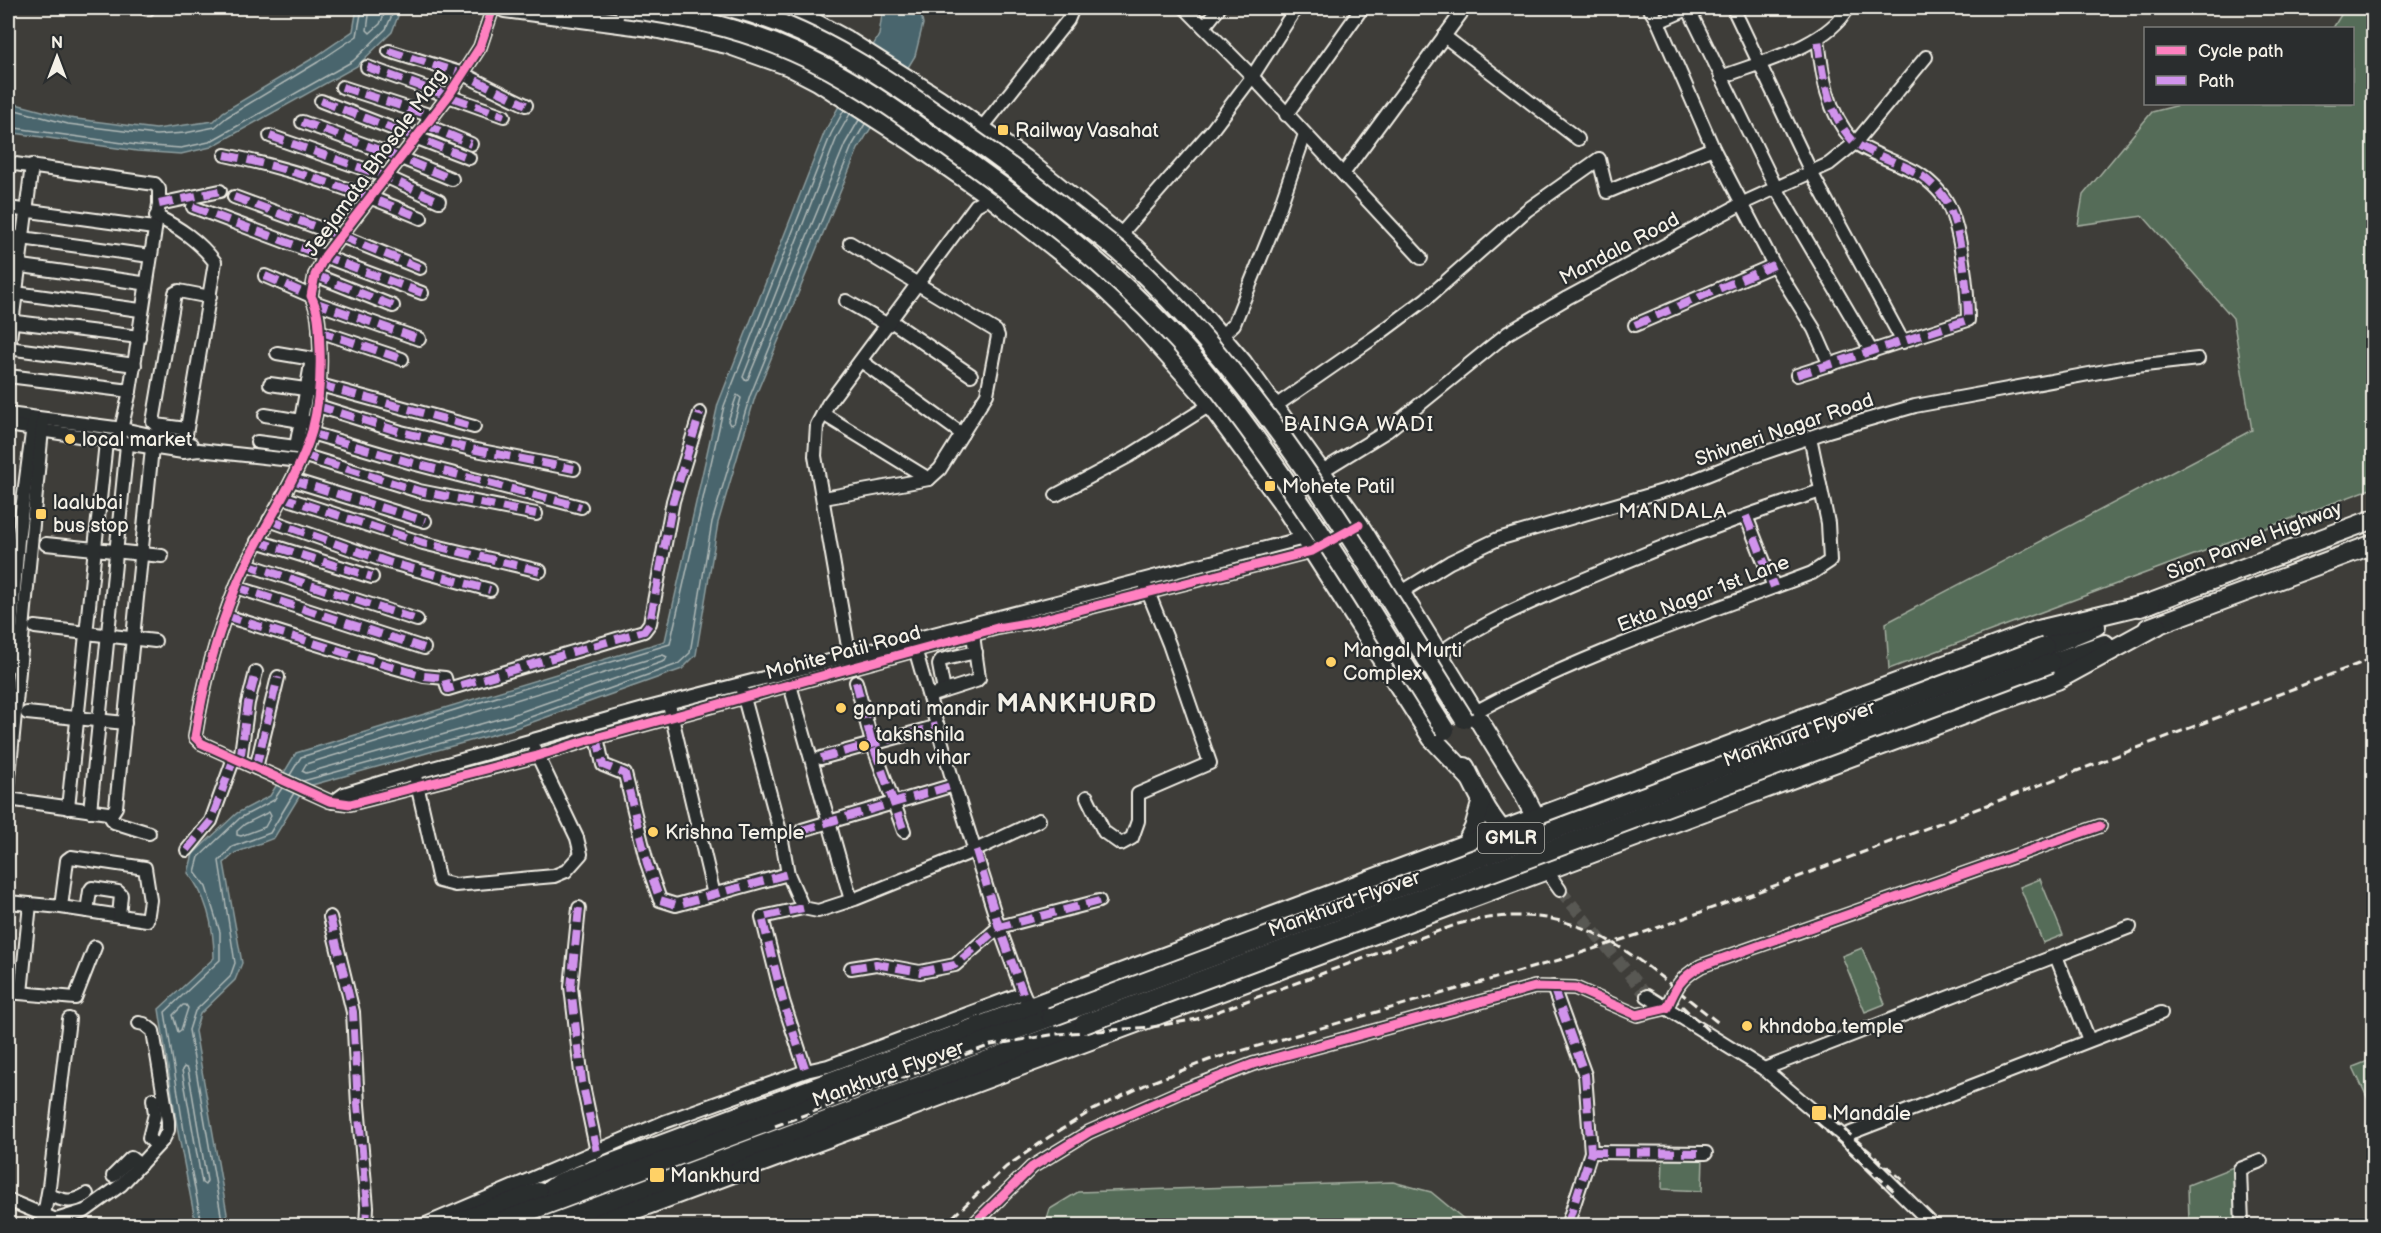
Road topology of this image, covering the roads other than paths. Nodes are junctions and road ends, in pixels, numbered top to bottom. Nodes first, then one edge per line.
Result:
1 (493, 8) edge
2 (505, 8) edge
3 (624, 8) edge
4 (653, 8) edge
5 (733, 8) edge
6 (777, 8) edge
7 (1073, 8) edge
8 (1185, 8) edge
9 (1219, 8) edge
10 (1296, 8) edge
11 (1362, 8) edge
12 (1465, 8) edge
13 (1649, 8) edge
14 (1689, 8) edge
15 (1733, 8) edge
16 (1848, 8) edge
17 (1658, 22) junction
18 (650, 27) junction
19 (1204, 27) junction
20 (1444, 36) junction
21 (1818, 38) junction
22 (389, 51) dead end
23 (1926, 57) dead end
24 (1758, 63) junction
25 (367, 67) dead end
26 (463, 74) junction
27 (1250, 74) junction
28 (1721, 77) junction
29 (342, 87) dead end
30 (449, 95) junction
31 (321, 101) dead end
32 (526, 105) dead end
33 (1286, 115) junction
34 (504, 116) dead end
35 (429, 120) junction
36 (302, 122) dead end
37 (981, 129) junction
38 (1305, 134) junction
39 (270, 136) dead end
40 (417, 137) junction
41 (1578, 139) dead end
42 (1855, 143) junction
43 (471, 144) dead end
44 (1713, 148) junction
45 (225, 155) dead end
46 (401, 158) junction
47 (469, 158) dead end
48 (1024, 159) junction
49 (8, 163) edge
50 (32, 165) junction
51 (1811, 172) junction
52 (1343, 174) junction
53 (387, 177) junction
54 (452, 179) dead end
55 (1776, 188) junction
56 (220, 191) dead end
57 (371, 196) junction
58 (234, 197) dead end
59 (990, 197) junction
60 (439, 201) dead end
61 (1743, 203) junction
62 (192, 207) dead end
63 (8, 208) edge
64 (27, 211) junction
65 (157, 216) junction
66 (422, 218) dead end
67 (1120, 235) junction
68 (8, 236) edge
69 (340, 236) junction
70 (23, 238) junction
71 (850, 243) dead end
72 (150, 256) junction
73 (325, 256) junction
74 (1421, 258) dead end
75 (14, 265) edge
76 (1774, 265) junction
77 (420, 268) dead end
78 (315, 275) junction
79 (265, 276) dead end
80 (142, 283) dead end
81 (919, 285) junction
82 (12, 292) edge
83 (422, 293) dead end
84 (210, 297) junction
85 (312, 299) junction
86 (846, 301) dead end
87 (393, 306) dead end
88 (140, 310) dead end
89 (10, 321) edge
90 (890, 323) junction
91 (1635, 325) dead end
92 (319, 331) junction
93 (1221, 336) junction
94 (139, 337) junction
95 (419, 339) dead end
96 (1903, 342) junction
97 (8, 350) edge
98 (1872, 352) junction
99 (277, 353) dead end
100 (402, 358) dead end
101 (316, 359) junction
102 (2198, 359) dead end
103 (861, 361) junction
104 (135, 365) junction
105 (1830, 365) junction
106 (971, 375) dead end
107 (1797, 375) dead end
108 (8, 376) edge
109 (270, 384) dead end
110 (315, 389) junction
111 (130, 391) junction
112 (1210, 405) junction
113 (318, 406) junction
114 (1274, 407) junction
115 (700, 413) dead end
116 (8, 414) edge
117 (823, 414) junction
118 (265, 415) dead end
119 (38, 424) junction
120 (8, 425) edge
121 (309, 426) junction
122 (474, 427) dead end
123 (123, 429) junction
124 (962, 434) junction
125 (1810, 437) junction
126 (184, 440) junction
127 (257, 442) dead end
128 (117, 443) junction
129 (152, 448) junction
130 (280, 452) junction
131 (301, 458) junction
132 (574, 469) dead end
133 (1322, 471) junction
134 (929, 479) junction
135 (292, 480) junction
136 (1821, 491) junction
137 (1056, 495) dead end
138 (282, 497) junction
139 (824, 498) junction
140 (581, 507) dead end
141 (536, 514) dead end
142 (1746, 516) junction
143 (2373, 519) edge
144 (269, 520) junction
145 (425, 520) dead end
146 (1355, 520) junction
147 (19, 540) edge
148 (257, 542) junction
149 (46, 544) dead end
150 (2373, 544) edge
151 (1308, 545) junction
152 (94, 549) junction
153 (117, 551) junction
154 (142, 554) junction
155 (162, 556) dead end
156 (246, 564) junction
157 (12, 571) edge
158 (540, 571) dead end
159 (372, 577) dead end
160 (1144, 579) junction
161 (236, 587) junction
162 (1774, 587) junction
163 (490, 590) dead end
164 (1148, 592) junction
165 (1400, 593) junction
166 (1082, 602) junction
167 (2151, 603) junction
168 (226, 616) junction
169 (417, 621) dead end
170 (10, 623) edge
171 (987, 625) junction
172 (2158, 625) junction
173 (35, 627) dead end
174 (86, 633) junction
175 (973, 635) junction
176 (108, 636) junction
177 (133, 639) junction
178 (155, 641) dead end
179 (914, 645) junction
180 (423, 648) dead end
181 (976, 652) junction
182 (1438, 654) junction
183 (2048, 655) junction
184 (11, 659) edge
185 (851, 662) junction
186 (256, 672) dead end
187 (278, 677) dead end
188 (856, 682) dead end
189 (740, 684) junction
190 (790, 685) junction
191 (944, 691) junction
192 (929, 696) junction
193 (744, 697) junction
194 (668, 703) junction
195 (638, 711) junction
196 (27, 713) dead end
197 (1469, 716) junction
198 (76, 717) junction
199 (672, 717) junction
200 (99, 719) junction
201 (124, 723) junction
202 (642, 725) junction
203 (938, 726) junction
204 (597, 737) junction
205 (532, 740) junction
206 (872, 743) junction
207 (537, 756) junction
208 (821, 758) dead end
209 (237, 759) junction
210 (442, 765) junction
211 (8, 767) edge
212 (256, 768) junction
213 (414, 773) junction
214 (1470, 778) junction
215 (445, 779) junction
216 (387, 781) junction
217 (954, 785) junction
218 (418, 786) junction
219 (8, 787) edge
220 (391, 793) junction
221 (1087, 797) dead end
222 (8, 799) edge
223 (1482, 800) junction
224 (333, 802) junction
225 (894, 802) junction
226 (68, 808) junction
227 (90, 811) junction
228 (110, 816) junction
229 (1536, 818) junction
230 (1039, 820) dead end
231 (828, 822) junction
232 (2100, 826) dead end
233 (802, 830) dead end
234 (904, 831) dead end
235 (1502, 831) junction
236 (149, 833) dead end
237 (1466, 844) junction
238 (187, 850) dead end
239 (975, 850) junction
240 (1546, 870) junction
241 (788, 874) junction
242 (1560, 890) tunnel mouth
243 (714, 895) junction
244 (851, 900) junction
245 (1099, 901) dead end
246 (8, 902) edge
247 (30, 904) junction
248 (61, 907) junction
249 (579, 908) dead end
250 (803, 908) junction
251 (87, 911) junction
252 (119, 916) junction
253 (330, 917) dead end
254 (999, 927) junction
255 (2130, 927) dead end
256 (94, 947) dead end
257 (2056, 956) junction
258 (851, 968) dead end
259 (1553, 987) junction
260 (8, 992) edge
261 (21, 993) junction
262 (1647, 996) tunnel mouth
263 (1026, 1000) junction
264 (1667, 1008) junction
265 (1049, 1009) junction
266 (2161, 1013) dead end
267 (69, 1019) dead end
268 (139, 1023) dead end
269 (2089, 1040) junction
270 (1764, 1069) junction
271 (806, 1071) junction
272 (828, 1074) junction
273 (153, 1099) dead end
274 (1843, 1136) junction
275 (157, 1146) junction
276 (597, 1152) junction
277 (1591, 1152) junction
278 (1706, 1153) dead end
279 (136, 1159) junction
280 (2261, 1161) dead end
281 (113, 1176) dead end
282 (8, 1192) edge
283 (87, 1194) dead end
284 (48, 1195) junction
285 (565, 1199) junction
286 (8, 1200) edge
287 (515, 1208) junction
288 (45, 1211) junction
289 (366, 1226) edge
290 (421, 1226) edge
291 (446, 1226) edge
292 (489, 1226) edge
293 (546, 1226) edge
294 (591, 1226) edge
295 (972, 1226) edge
296 (1567, 1226) edge
297 (1934, 1226) edge
298 (2242, 1226) edge

1 - 26 street, Jeejamata Bhosale Marg
2 - 18 highway
3 - 214 highway, GMLR, bridge
4 - 18 highway
5 - 197 highway, bridge
6 - 37 highway
7 - 37 street
8 - 19 street
9 - 19 street
10 - 27 street
11 - 33 street
12 - 20 street
13 - 17 street
14 - 17 street
14 - 28 street
15 - 24 street
16 - 21 street
17 - 44 street
18 - 59 highway
19 - 27 street
20 - 41 street
20 - 52 street
21 - 24 street
21 - 42 street
22 - 26 street
23 - 42 street, Mandala Road
24 - 28 street
24 - 51 street
25 - 30 street
26 - 30 street, Jeejamata Bhosale Marg
26 - 32 street
27 - 33 street
27 - 67 street
28 - 55 street
29 - 35 street
30 - 34 street
30 - 35 street, Jeejamata Bhosale Marg
31 - 40 street
33 - 38 street
35 - 40 street, Jeejamata Bhosale Marg
35 - 43 street
36 - 46 street
37 - 48 highway
38 - 52 street
38 - 93 street
39 - 53 street
40 - 46 street, Jeejamata Bhosale Marg
40 - 47 street
42 - 51 street, Mandala Road
42 - 96 street
44 - 61 street
44 - 114 street
45 - 57 street
46 - 53 street, Jeejamata Bhosale Marg
46 - 54 street
48 - 59 street
48 - 67 highway
49 - 50 street
50 - 64 street
50 - 65 street
51 - 55 street, Mandala Road
51 - 96 street
52 - 74 street
53 - 57 street, Jeejamata Bhosale Marg
53 - 60 street
55 - 61 street, Mandala Road
55 - 98 street
56 - 65 street
57 - 66 street
57 - 69 street, Jeejamata Bhosale Marg
58 - 69 street
59 - 81 street
59 - 112 highway
61 - 76 street
61 - 133 street, Mandala Road
62 - 73 street
63 - 64 street
64 - 65 street
64 - 70 street
65 - 72 street
65 - 84 street
67 - 93 highway
68 - 70 street
69 - 73 street, Jeejamata Bhosale Marg
69 - 77 street
70 - 72 street
70 - 75 street
71 - 81 street
72 - 94 street
73 - 78 street, Jeejamata Bhosale Marg
73 - 83 street
75 - 80 street
75 - 82 street
76 - 91 street
76 - 105 street
78 - 85 street, Jeejamata Bhosale Marg
78 - 87 street
79 - 85 street
81 - 90 street
81 - 124 street
82 - 88 street
82 - 89 street
84 - 126 street
84 - 126 street
85 - 92 street, Jeejamata Bhosale Marg
85 - 95 street
86 - 90 street
89 - 94 street
89 - 97 street
90 - 103 street
90 - 106 street
92 - 100 street
92 - 101 street, Jeejamata Bhosale Marg
93 - 114 highway
94 - 104 street
96 - 98 street
97 - 104 street
98 - 105 street
99 - 101 street
101 - 110 street, Jeejamata Bhosale Marg
102 - 125 street, Shivneri Nagar Road
103 - 117 street
103 - 124 street
104 - 111 street
105 - 107 street
108 - 111 street
109 - 110 street
110 - 113 street, Jeejamata Bhosale Marg
110 - 121 street
110 - 122 street
111 - 123 street
112 - 137 street
112 - 151 highway
113 - 121 street, Jeejamata Bhosale Marg
113 - 132 street
114 - 133 highway
115 - 168 street
116 - 119 street
117 - 134 street
117 - 139 street
118 - 121 street
119 - 120 street
119 - 123 street
119 - 128 street
119 - 147 street
121 - 130 street
121 - 131 street, Jeejamata Bhosale Marg
121 - 140 street
123 - 126 street
123 - 128 street
124 - 134 street
125 - 136 street, Ekta Nagar 1st Lane
125 - 165 street, Shivneri Nagar Road
126 - 129 street
126 - 130 street
127 - 130 street
128 - 129 street
128 - 152 street
128 - 153 street
129 - 154 street
130 - 131 street
131 - 135 street, Jeejamata Bhosale Marg
131 - 141 street
133 - 146 highway
134 - 139 street
135 - 138 street, Jeejamata Bhosale Marg
135 - 145 street
136 - 142 street
136 - 162 street, Ekta Nagar 1st Lane
138 - 144 street, Jeejamata Bhosale Marg
138 - 158 street
139 - 185 street
142 - 162 street
142 - 182 street
143 - 167 highway, Sion Panvel Highway
144 - 148 street, Jeejamata Bhosale Marg
144 - 163 street
146 - 151 street, Mohite Patil Road
146 - 165 highway
147 - 157 street
147 - 184 street
148 - 156 street, Jeejamata Bhosale Marg
148 - 159 street
149 - 152 street
150 - 172 highway
151 - 160 street
151 - 164 street, Mohite Patil Road
151 - 214 highway
152 - 153 street
152 - 174 street
153 - 154 street
153 - 176 street
154 - 155 street
154 - 177 street
156 - 161 street, Jeejamata Bhosale Marg
156 - 169 street
157 - 170 street
160 - 164 street
160 - 166 street
161 - 168 street, Jeejamata Bhosale Marg
161 - 180 street
162 - 197 street, Ekta Nagar 1st Lane
164 - 166 street, Mohite Patil Road
164 - 221 street
165 - 182 highway
166 - 171 street, Mohite Patil Road
167 - 183 highway, Mankhurd Flyover
167 - 229 highway
168 - 209 street, Jeejamata Bhosale Marg
170 - 184 street
171 - 175 street, Mohite Patil Road
171 - 179 street
172 - 183 highway, Mankhurd Flyover
172 - 240 highway
173 - 174 street
174 - 176 street
174 - 198 street
175 - 179 street, Mohite Patil Road
175 - 181 street
176 - 177 street
176 - 200 street
177 - 178 street
177 - 201 street
179 - 185 street, Mohite Patil Road
179 - 192 street
181 - 191 street
181 - 191 street
182 - 197 highway
183 - 265 highway, Mankhurd Flyover, bridge
183 - 285 highway, Mankhurd Flyover, bridge
184 - 211 street
185 - 189 street
185 - 190 street, Mohite Patil Road
186 - 209 street
187 - 212 street
188 - 206 street
189 - 193 street
189 - 194 street
190 - 193 street, Mohite Patil Road
190 - 231 street
191 - 192 street
192 - 203 street
193 - 199 street, Mohite Patil Road
193 - 241 street
194 - 195 street
194 - 199 street
195 - 202 street
195 - 205 street
196 - 198 street
197 - 229 highway, GMLR
198 - 200 street
198 - 226 street
199 - 202 street, Mohite Patil Road
199 - 243 street
200 - 201 street
200 - 227 street
201 - 228 street
202 - 204 street, Mohite Patil Road
203 - 206 street
203 - 217 street
204 - 207 street, Mohite Patil Road
204 - 243 street
205 - 207 street
205 - 210 street
206 - 208 street
206 - 225 street
207 - 215 street, Mohite Patil Road
207 - 218 street
209 - 212 street, Jeejamata Bhosale Marg
209 - 238 street
210 - 213 street
210 - 215 street
211 - 219 street
212 - 224 street, Jeejamata Bhosale Marg
213 - 216 street
213 - 218 street
214 - 223 highway, GMLR
215 - 218 street, Mohite Patil Road
216 - 220 street
216 - 224 street
217 - 225 street
217 - 239 street
218 - 220 street, Mohite Patil Road
220 - 224 street, Mohite Patil Road
222 - 226 street
223 - 235 highway, GMLR
223 - 237 highway
225 - 231 street
225 - 234 street
226 - 227 street
227 - 228 street
228 - 236 street
229 - 235 highway
229 - 240 highway, GMLR
230 - 239 street
231 - 233 street
231 - 244 street
232 - 264 street
235 - 237 highway
235 - 240 highway, GMLR
237 - 265 highway
239 - 244 street
239 - 254 street
240 - 242 street
240 - 294 highway
241 - 243 street
241 - 250 street
244 - 250 street
245 - 254 street
246 - 247 street
247 - 248 street
247 - 261 street
248 - 251 street
248 - 252 street
249 - 276 street
250 - 271 street
251 - 252 street
251 - 252 street
253 - 289 street
254 - 258 street
254 - 263 street
255 - 257 street
256 - 261 street
257 - 269 street
257 - 270 street
259 - 264 street
259 - 277 street
259 - 295 street
260 - 261 street
262 - 264 street
263 - 265 highway
263 - 272 highway
264 - 270 street
265 - 285 highway, Mankhurd Flyover
266 - 269 street
267 - 284 street
268 - 275 street
269 - 274 street
270 - 274 street
271 - 272 street
271 - 276 street
272 - 285 highway
273 - 275 street
274 - 297 street
275 - 279 street
276 - 290 street
277 - 278 street
277 - 296 street
279 - 281 street
279 - 288 street
280 - 298 street
282 - 288 street
283 - 284 street
284 - 288 street
285 - 287 highway, Mankhurd Flyover
285 - 293 highway, Mankhurd Flyover
286 - 288 street
287 - 291 highway
287 - 292 highway

